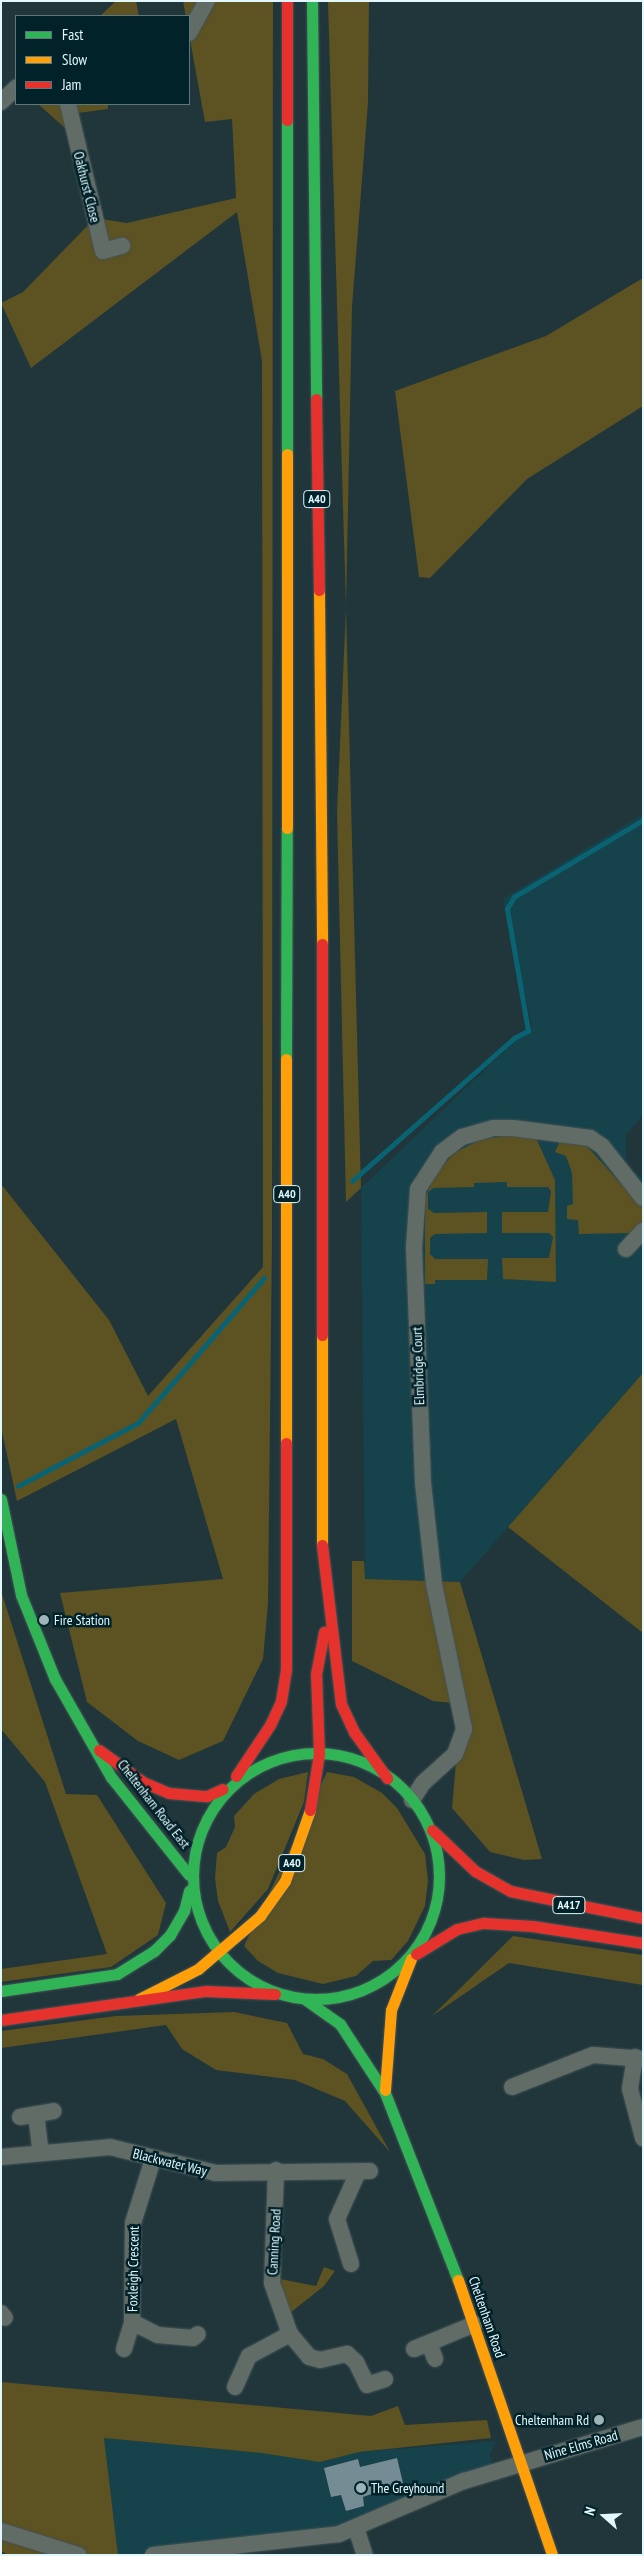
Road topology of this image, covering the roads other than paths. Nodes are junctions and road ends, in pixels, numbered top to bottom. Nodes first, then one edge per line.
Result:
1 (207, 1) edge
2 (287, 1) edge
3 (312, 1) edge
4 (190, 31) edge
5 (15, 89) edge
6 (1, 102) edge
7 (68, 105) edge
8 (122, 246) dead end
9 (643, 1198) edge
10 (643, 1230) edge
11 (626, 1249) dead end
12 (1, 1499) edge
13 (328, 1612) junction
14 (98, 1749) junction
15 (319, 1754) junction
16 (236, 1776) junction
17 (387, 1778) junction
18 (222, 1789) junction
19 (412, 1800) junction
20 (430, 1827) junction
21 (189, 1875) junction
22 (189, 1891) junction
23 (643, 1918) edge
24 (643, 1943) edge
25 (222, 1950) junction
26 (413, 1956) junction
27 (1, 1991) edge
28 (278, 1994) junction
29 (139, 1999) junction
30 (306, 2000) junction
31 (1, 2020) edge
32 (639, 2058) edge
33 (512, 2087) dead end
34 (385, 2093) junction
35 (53, 2111) dead end
36 (643, 2138) edge
37 (42, 2154) junction
38 (1, 2157) edge
39 (154, 2159) junction
40 (276, 2170) junction
41 (351, 2264) dead end
42 (132, 2322) junction
43 (475, 2324) junction
44 (198, 2334) dead end
45 (290, 2334) junction
46 (124, 2349) dead end
47 (435, 2359) dead end
48 (385, 2379) dead end
49 (235, 2387) dead end
50 (643, 2427) edge
51 (519, 2463) junction
52 (356, 2528) junction
53 (1, 2531) edge
54 (29, 2548) edge
55 (78, 2555) edge
56 (153, 2555) edge
57 (364, 2555) edge
58 (552, 2555) edge

1 - 4 street
2 - 16 main road, A40
3 - 13 main road, A40
5 - 6 street
7 - 8 street, Oakhurst Close
9 - 19 street, Elmbridge Court
10 - 11 street
12 - 14 main road, Cheltenham Road East
13 - 15 main road, A40
13 - 17 main road, A40
14 - 18 main road, Cheltenham Road East
14 - 21 main road, Cheltenham Road East
15 - 16 main road, A40
15 - 17 main road, A40
15 - 25 main road, A40
16 - 18 main road, A40
17 - 19 main road, A40
18 - 21 main road, A40
19 - 20 main road, A40
20 - 23 main road, A417
20 - 26 main road, A40
21 - 22 main road, A40
22 - 25 main road, A40
22 - 27 main road, A40
24 - 26 main road, A417
25 - 28 main road, A40
25 - 29 main road, A40
26 - 30 main road, A40
26 - 34 main road, Cheltenham Road
28 - 29 main road, A40
28 - 30 main road, A40
29 - 31 main road, A40
30 - 34 main road, Cheltenham Road
32 - 33 street
32 - 36 street
34 - 43 main road, Cheltenham Road
35 - 37 street
37 - 38 street, Blackwater Way
37 - 39 street, Blackwater Way
39 - 40 street, Blackwater Way
39 - 42 street, Foxleigh Crescent
40 - 41 street, Blackwater Way
40 - 45 street, Canning Road
42 - 44 street, Foxleigh Crescent
42 - 46 street, Foxleigh Crescent
43 - 47 street
43 - 51 main road, Cheltenham Road
45 - 48 street, Canning Road
45 - 49 street
50 - 51 street, Nine Elms Road
51 - 52 street, Nine Elms Road
51 - 58 main road, Cheltenham Road
52 - 56 street, Nine Elms Road
52 - 57 street
53 - 54 street
54 - 55 street

